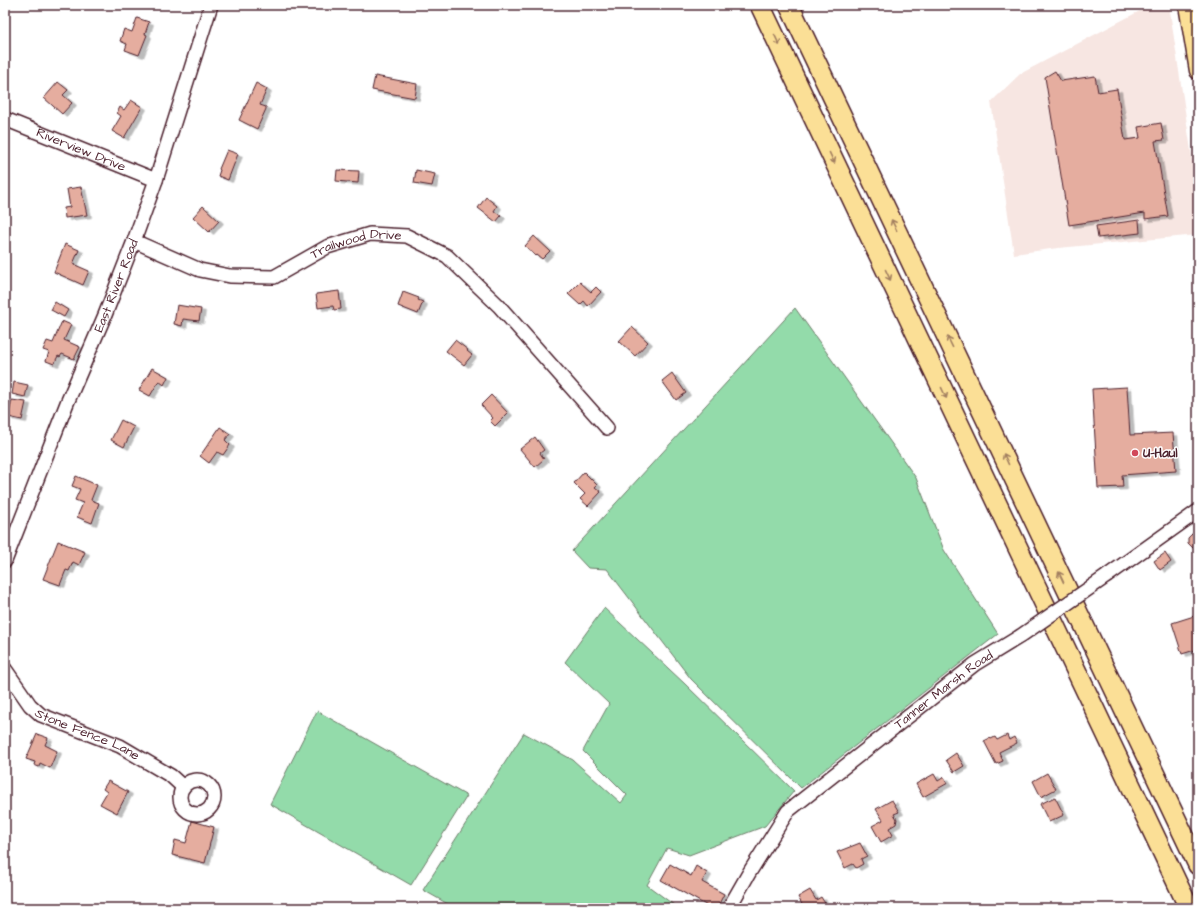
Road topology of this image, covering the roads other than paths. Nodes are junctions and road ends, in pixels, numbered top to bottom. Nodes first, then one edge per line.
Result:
1 (211, 5) edge
2 (760, 5) edge
3 (789, 5) edge
4 (1187, 5) edge
5 (1198, 71) edge
6 (5, 119) edge
7 (156, 180) junction
8 (134, 241) junction
9 (607, 428) dead end
10 (1198, 511) edge
11 (5, 561) edge
12 (1089, 636) junction
13 (5, 669) edge
14 (183, 787) dead end
15 (1198, 841) edge
16 (1198, 865) edge
17 (729, 908) edge
18 (1189, 908) edge

1 - 7 street, East River Road
2 -> 18 highway
12 -> 3 highway
4 - 5 main road
6 - 7 street, Riverview Drive
7 - 8 street, East River Road
8 - 9 street, Trailwood Drive
8 - 11 street, East River Road
10 - 17 street, Tanner Marsh Road, bridge
12 - 15 highway
12 - 16 highway
13 - 14 street, Stone Fence Lane

